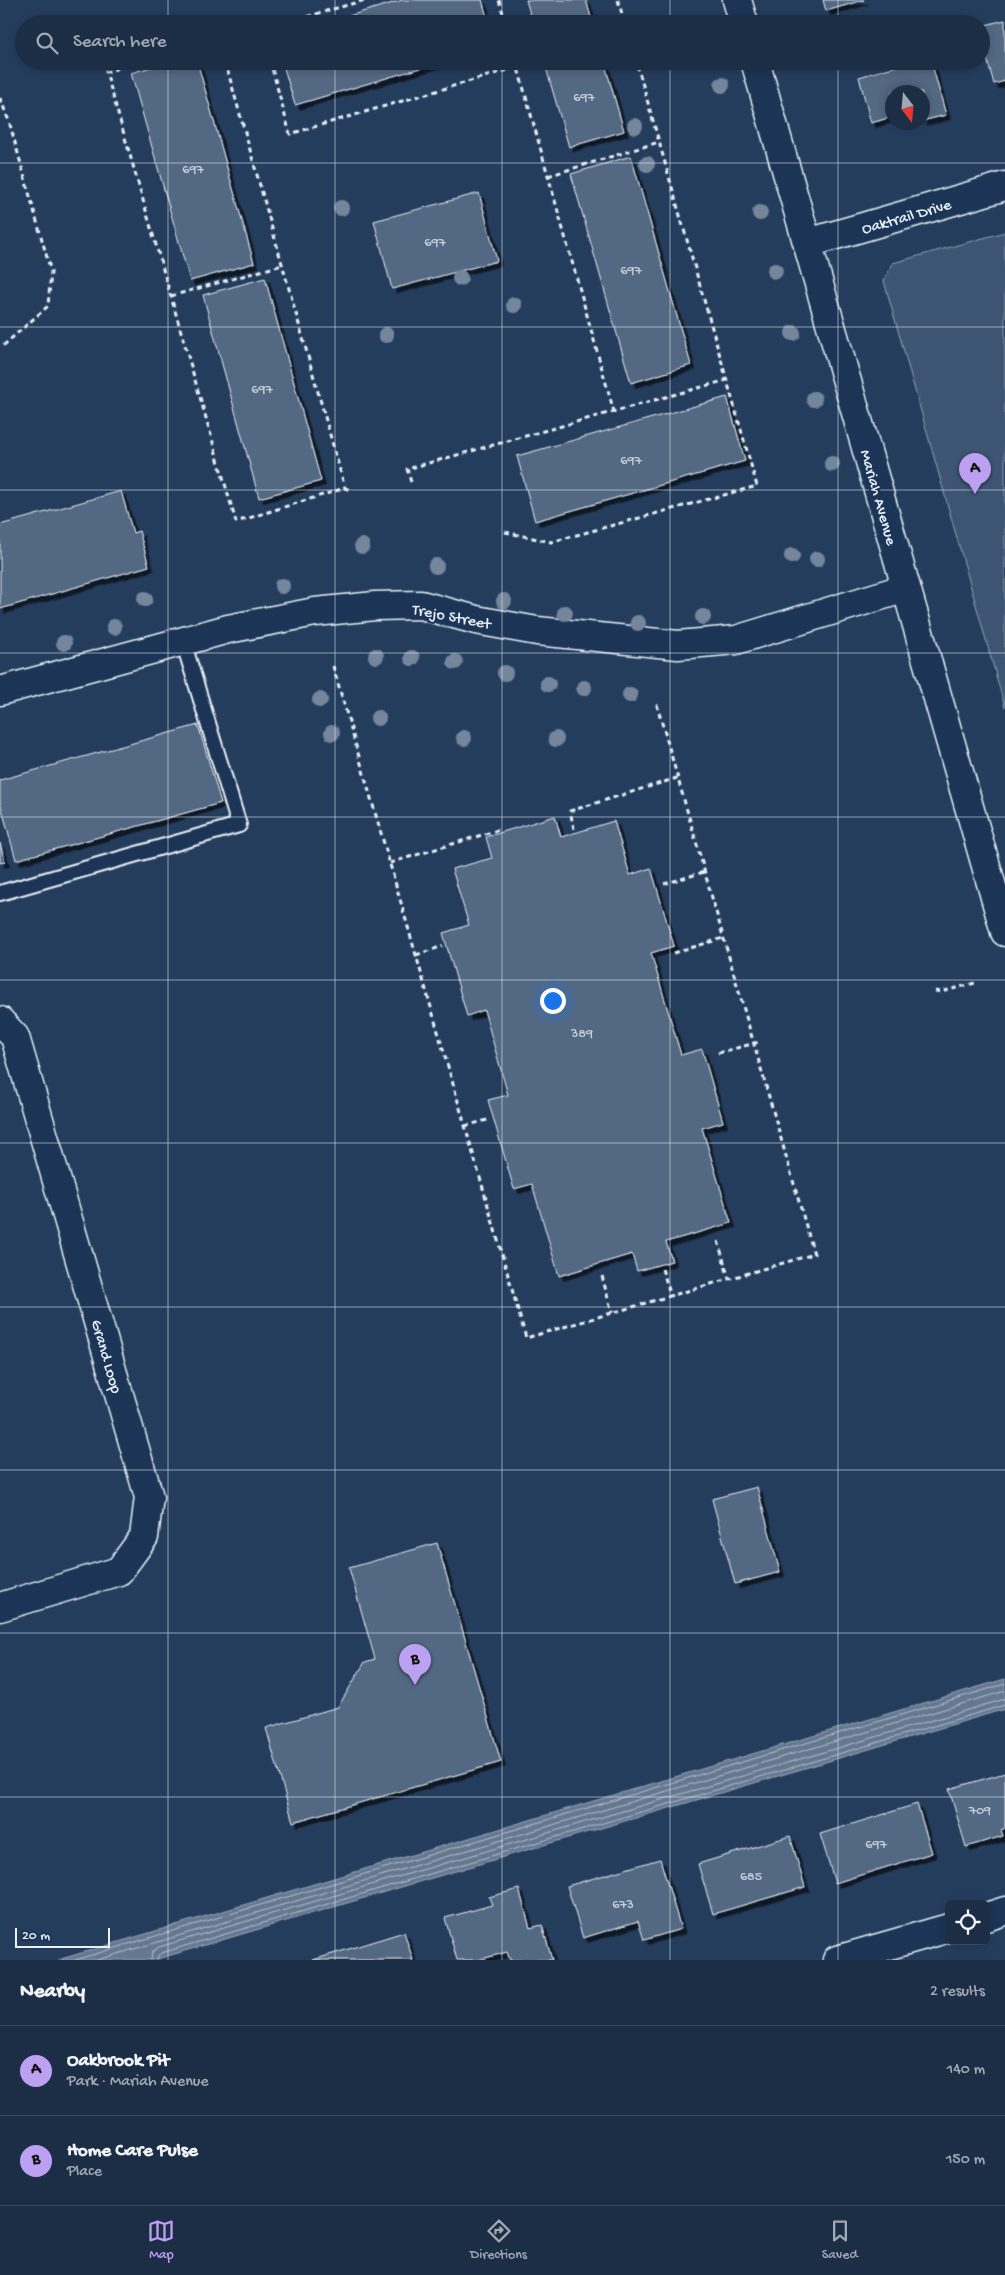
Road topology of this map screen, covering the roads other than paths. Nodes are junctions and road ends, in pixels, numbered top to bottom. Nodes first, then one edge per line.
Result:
1 (737, 0) edge
2 (741, 15) edge
3 (758, 70) edge
4 (1005, 186) edge
5 (808, 243) junction
6 (906, 588) junction
7 (184, 641) junction
8 (0, 691) edge
9 (0, 893) edge
10 (1005, 932) edge
11 (0, 1022) edge
12 (0, 1607) edge
13 (1005, 1911) edge
14 (990, 1916) edge
15 (945, 1929) edge
16 (837, 1960) edge

1 - 2 street
3 - 5 street, Mariah Avenue
4 - 5 street, Oaktrail Drive
5 - 6 street, Mariah Avenue
6 - 7 street, Trejo Street
6 - 10 street, Mariah Avenue
7 - 8 street, Trejo Street
7 - 9 lane
11 - 12 street, Grand Loop
13 - 14 street
15 - 16 street

